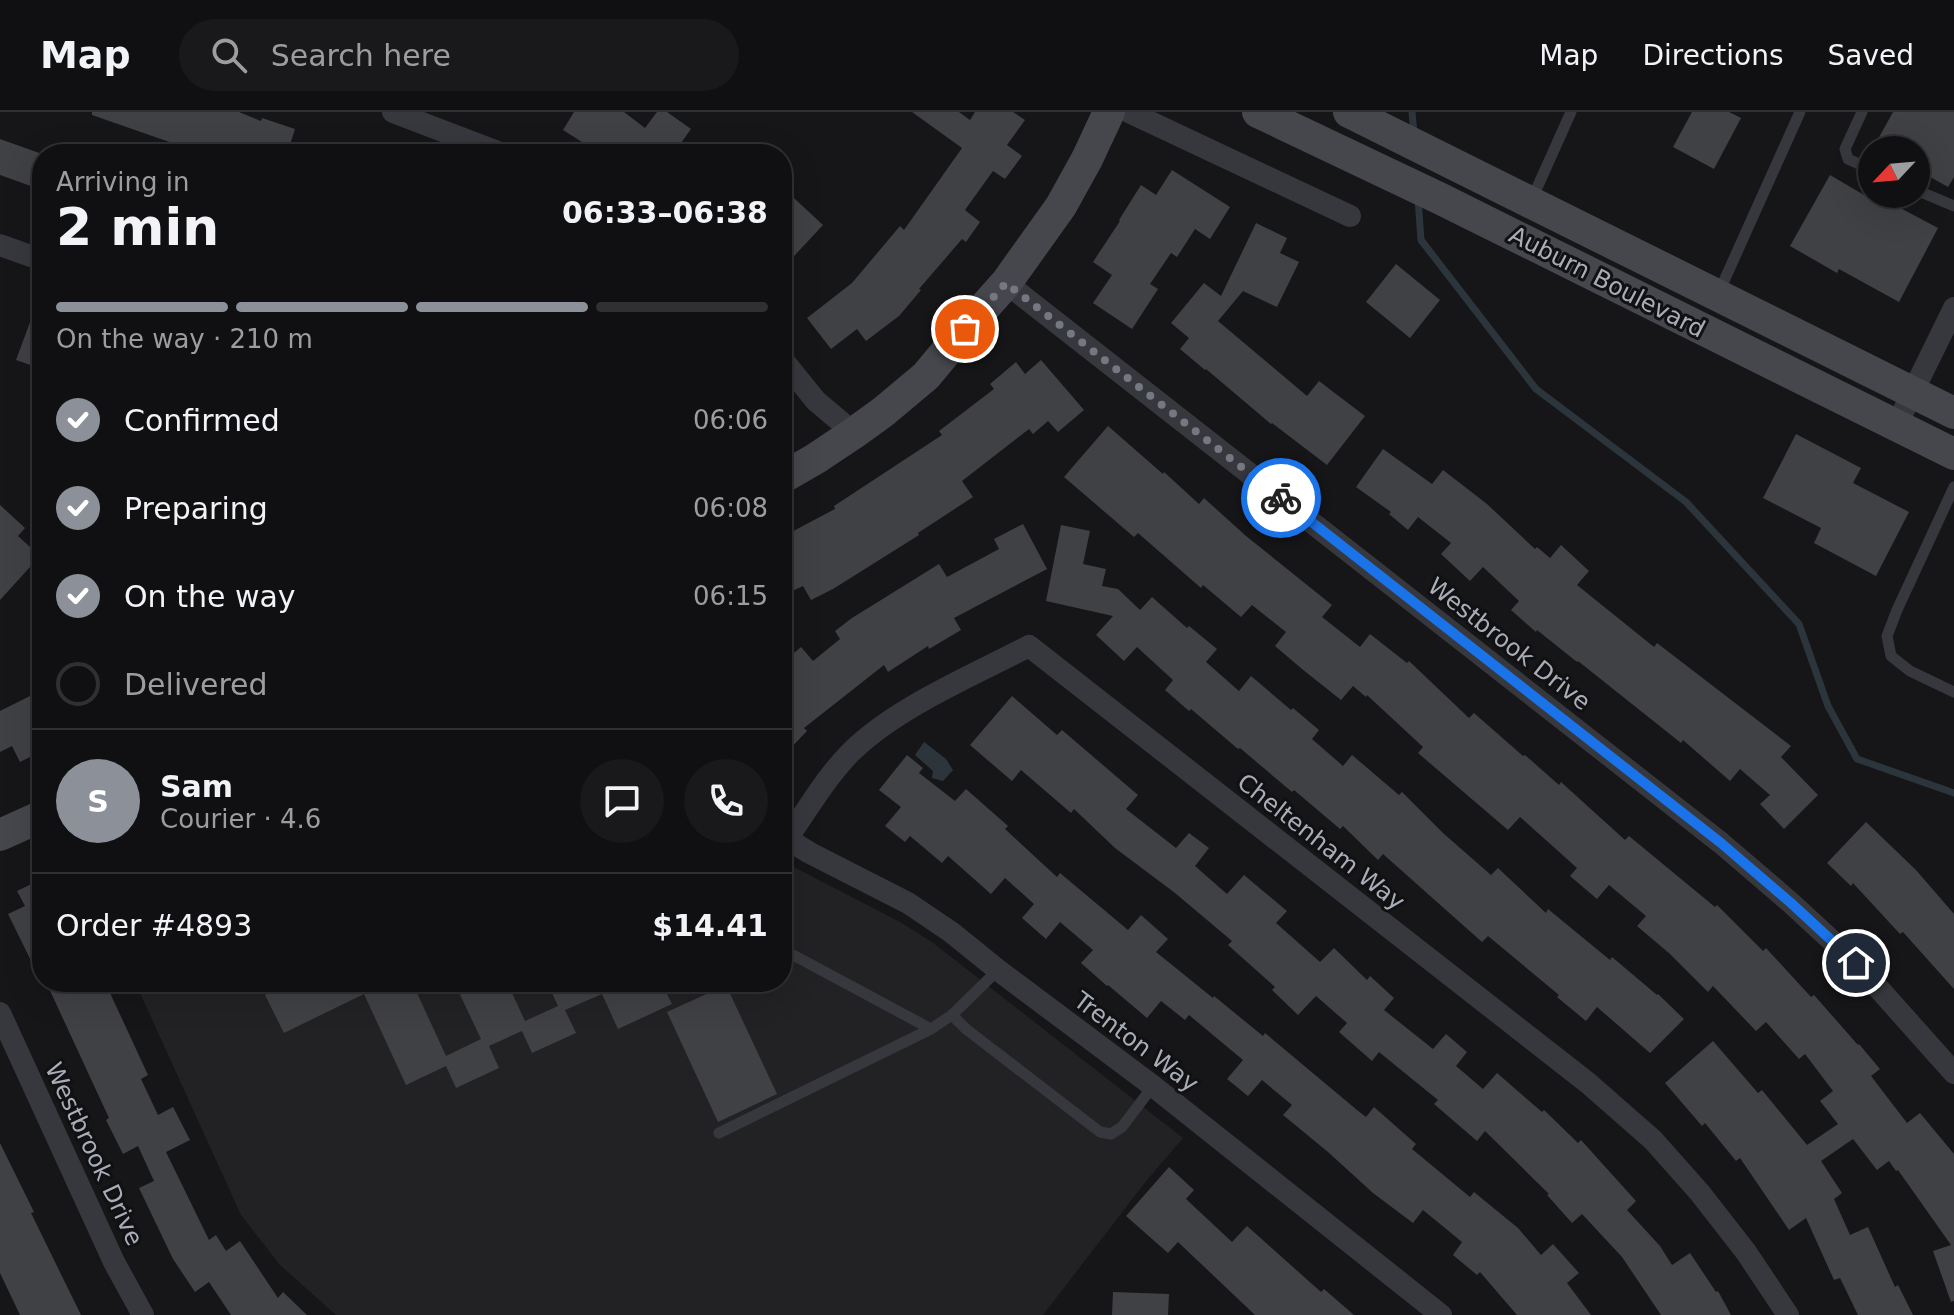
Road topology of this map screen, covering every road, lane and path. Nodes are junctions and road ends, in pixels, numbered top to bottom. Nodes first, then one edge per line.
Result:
1 (393, 112) edge
2 (1109, 112) edge
3 (1129, 112) edge
4 (1258, 112) edge
5 (1349, 112) edge
6 (1571, 112) edge
7 (1800, 112) edge
8 (1862, 112) edge
9 (452, 144) edge
10 (1858, 164) edge
11 (1930, 196) edge
12 (1531, 203) junction
13 (1954, 206) edge
14 (1350, 216) dead end
15 (0, 245) edge
16 (32, 256) edge
17 (1006, 283) junction
18 (1718, 296) junction
19 (1954, 308) edge
20 (792, 371) edge
21 (1912, 394) junction
22 (1954, 413) edge
23 (1896, 426) junction
24 (854, 433) junction
25 (1954, 454) edge
26 (792, 472) edge
27 (1954, 487) edge
28 (1954, 692) edge
29 (32, 821) edge
30 (792, 828) edge
31 (0, 835) edge
32 (792, 841) edge
33 (792, 954) edge
34 (998, 970) junction
35 (0, 1013) edge
36 (952, 1015) junction
37 (931, 1029) junction
38 (1954, 1073) edge
39 (1153, 1086) junction
40 (719, 1133) dead end
41 (143, 1315) edge
42 (1441, 1315) edge
43 (1788, 1315) edge

1 - 9 street
2 - 17 main road
3 - 14 street
4 - 23 main road, Auburn Boulevard
5 - 12 main road, Auburn Boulevard
6 - 12 lane
7 - 18 lane
8 - 10 lane
11 - 13 lane
12 - 18 main road, Auburn Boulevard
15 - 16 street
17 - 24 main road
17 - 38 street, Westbrook Drive
18 - 21 main road, Auburn Boulevard
19 - 21 street
20 - 24 street
21 - 22 main road, Auburn Boulevard
21 - 23 street
23 - 25 main road, Auburn Boulevard
24 - 26 main road
27 - 28 lane
29 - 31 main road
30 - 43 street, Cheltenham Way
32 - 34 street, Trenton Way
33 - 37 lane
34 - 36 lane
34 - 39 street, Trenton Way
35 - 41 street, Westbrook Drive
36 - 37 lane
36 - 39 lane
37 - 40 lane
39 - 42 street, Trenton Way

